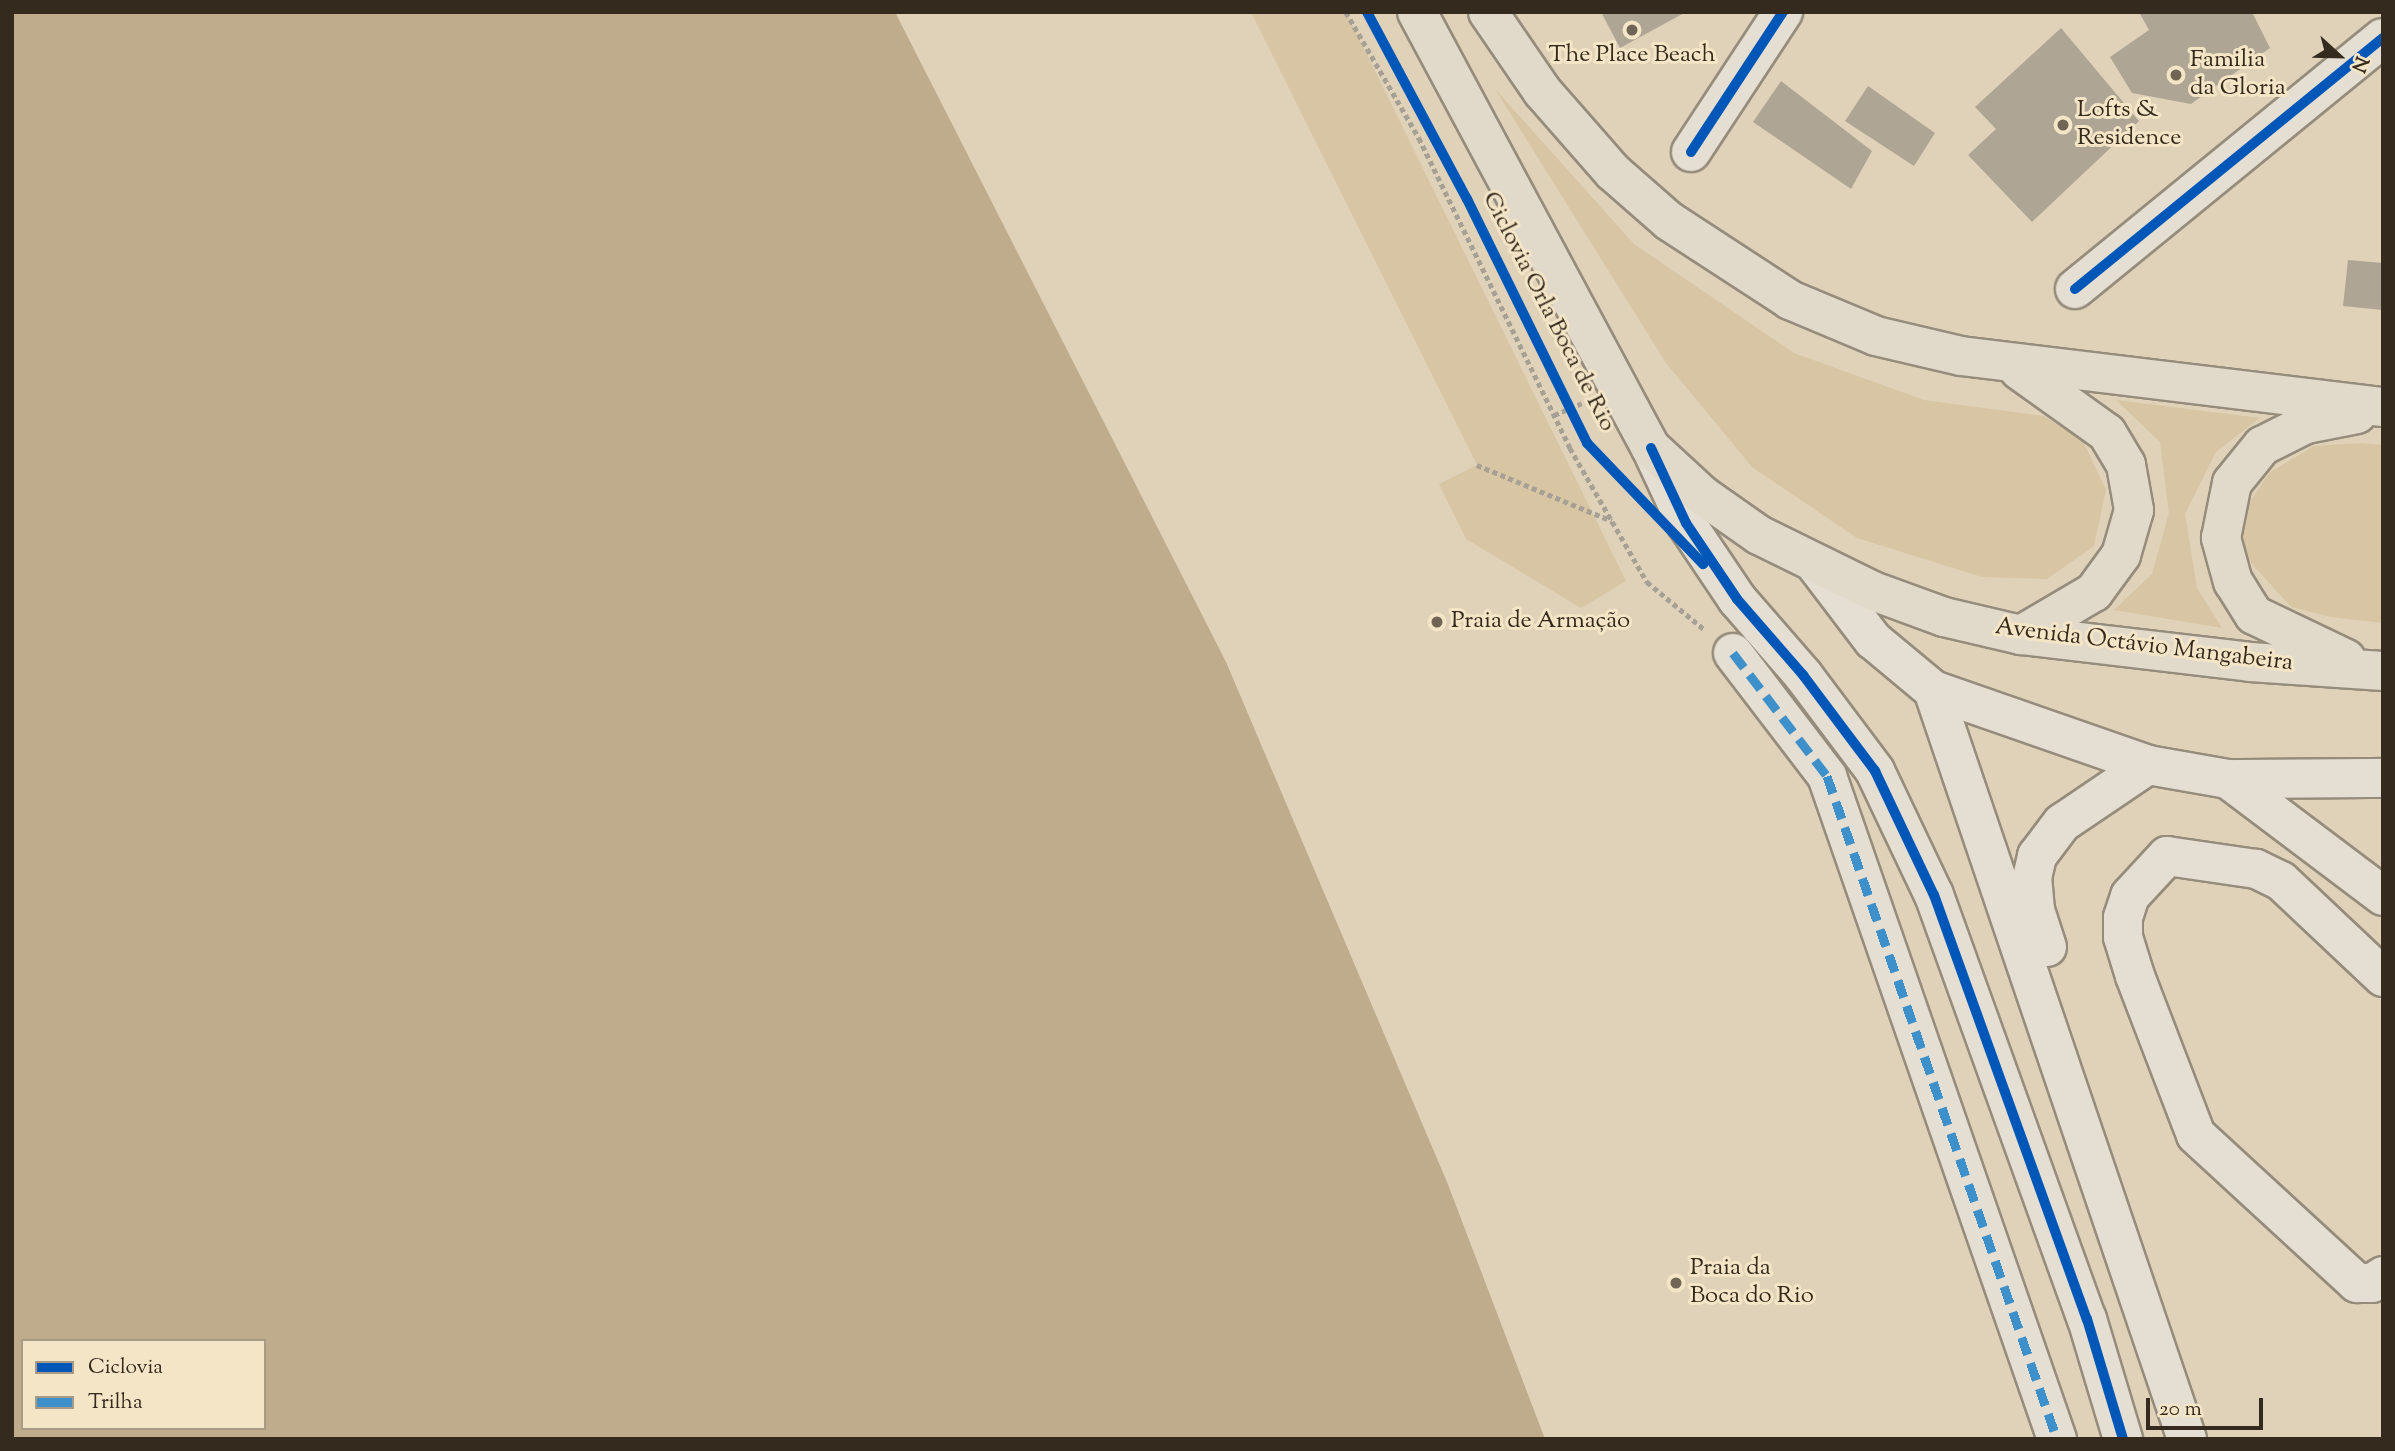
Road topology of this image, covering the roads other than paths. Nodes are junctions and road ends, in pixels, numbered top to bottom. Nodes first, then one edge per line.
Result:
1 (1417, 12) edge
2 (1488, 12) edge
3 (1783, 12) edge
4 (2383, 38) edge
5 (1691, 152) dead end
6 (2075, 289) dead end
7 (2011, 365) junction
8 (2383, 407) edge
9 (1651, 448) junction
10 (1815, 564) junction
11 (2021, 635) junction
12 (1733, 653) road end
13 (2377, 671) edge
14 (1933, 690) junction
15 (2148, 765) junction
16 (2383, 778) edge
17 (2228, 779) junction
18 (2383, 895) edge
19 (2383, 977) edge
20 (2383, 1276) edge
21 (2057, 1439) edge
22 (2123, 1439) edge
23 (2187, 1439) edge
24 (2215, 1439) edge

1 - 9 main road, Avenida Octávio Mangabeira
2 - 7 main road
3 - 5 street
4 - 6 street
7 - 8 main road
7 - 11 main road
8 - 13 main road
9 - 10 main road, Avenida Octávio Mangabeira
9 - 22 street
10 - 11 main road, Avenida Octávio Mangabeira
10 - 14 street
11 - 13 main road, Avenida Octávio Mangabeira
12 - 21 street
14 - 15 street
14 - 23 street
15 - 17 street
15 - 24 street
16 - 17 street
17 - 18 street
19 - 20 street

